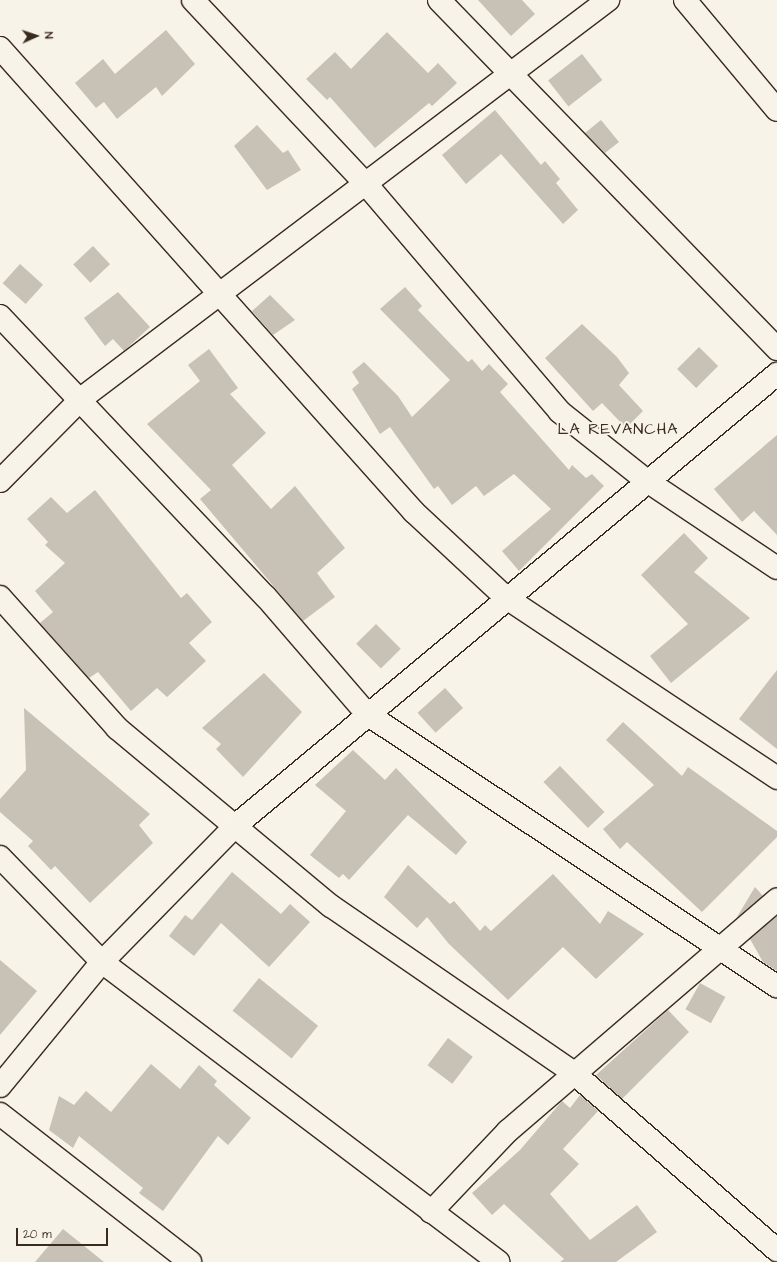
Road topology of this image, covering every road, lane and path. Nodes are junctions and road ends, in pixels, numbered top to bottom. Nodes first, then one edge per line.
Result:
1 (193, 0) edge
2 (439, 0) edge
3 (608, 0) edge
4 (686, 0) edge
5 (0, 48) edge
6 (509, 76) junction
7 (777, 110) edge
8 (366, 184) junction
9 (220, 295) junction
10 (0, 316) edge
11 (777, 349) edge
12 (777, 374) edge
13 (82, 398) junction
14 (0, 481) edge
15 (647, 481) junction
16 (777, 568) edge
17 (0, 597) edge
18 (505, 598) junction
19 (367, 714) junction
20 (777, 778) edge
21 (235, 826) junction
22 (0, 857) edge
23 (777, 900) edge
24 (721, 947) junction
25 (102, 962) junction
26 (777, 986) edge
27 (575, 1074) junction
28 (0, 1086) edge
29 (0, 1114) edge
30 (431, 1212) junction
31 (777, 1250) edge
32 (190, 1262) edge
33 (498, 1262) edge

1 - 8 street
2 - 6 street
3 - 6 street
4 - 7 street
5 - 9 street
6 - 8 street
6 - 11 street
8 - 9 street
8 - 15 street
9 - 13 street
9 - 18 street
10 - 13 street
12 - 15 street
13 - 14 street
13 - 19 street
15 - 16 street
15 - 18 street
17 - 21 street
18 - 19 street
18 - 20 street
19 - 21 street
19 - 24 street
21 - 25 street
21 - 27 street
22 - 25 street
23 - 24 street
24 - 26 street
24 - 27 street
25 - 28 street
25 - 30 street
27 - 30 street
27 - 31 street
29 - 32 street
30 - 33 street

